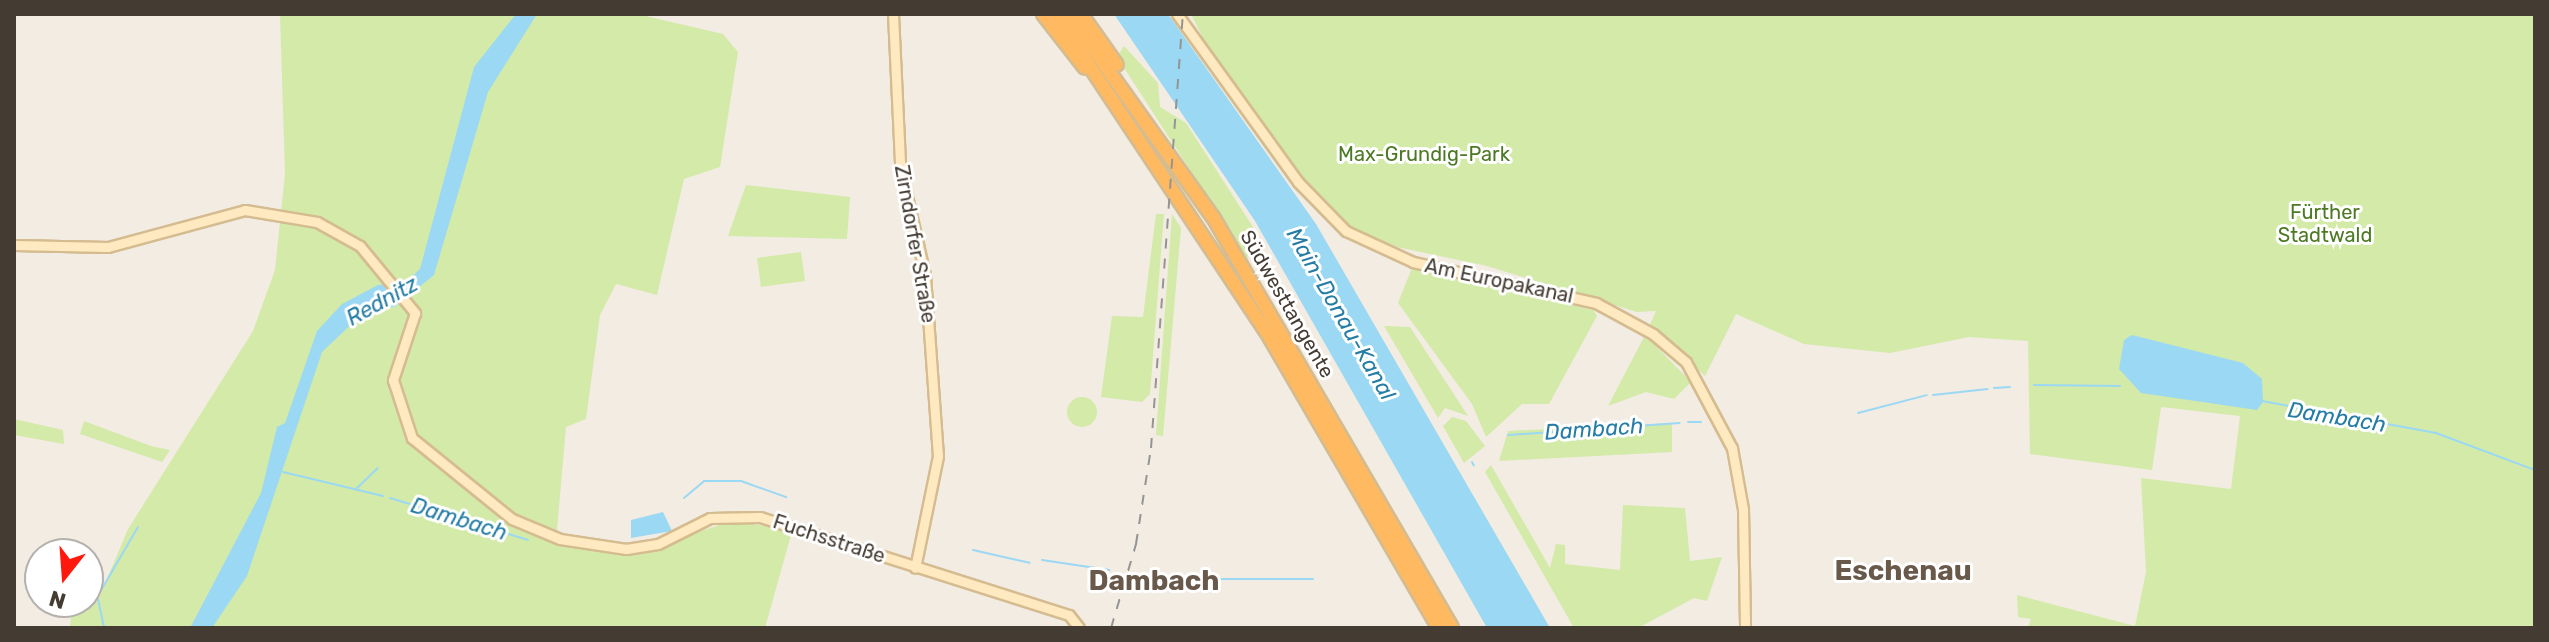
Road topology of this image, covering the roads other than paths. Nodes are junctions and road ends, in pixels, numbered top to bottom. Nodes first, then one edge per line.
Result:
1 (893, 14) edge
2 (1043, 14) edge
3 (1055, 14) edge
4 (1068, 14) edge
5 (1081, 14) edge
6 (1177, 14) edge
7 (1126, 113) junction
8 (1143, 113) junction
9 (14, 245) edge
10 (915, 568) junction
11 (1078, 624) edge
12 (1439, 628) edge
13 (1452, 628) edge
14 (1745, 628) edge

1 - 10 main road, Zirndorfer Straße
2 - 7 highway
3 - 7 highway, Südwesttangente
4 - 8 highway, Südwesttangente
5 - 8 highway
6 - 14 main road, Am Europakanal
7 - 12 highway, Südwesttangente
8 - 13 highway, Südwesttangente
9 - 10 main road, Fuchsstraße
10 - 11 main road, Fuchsstraße

